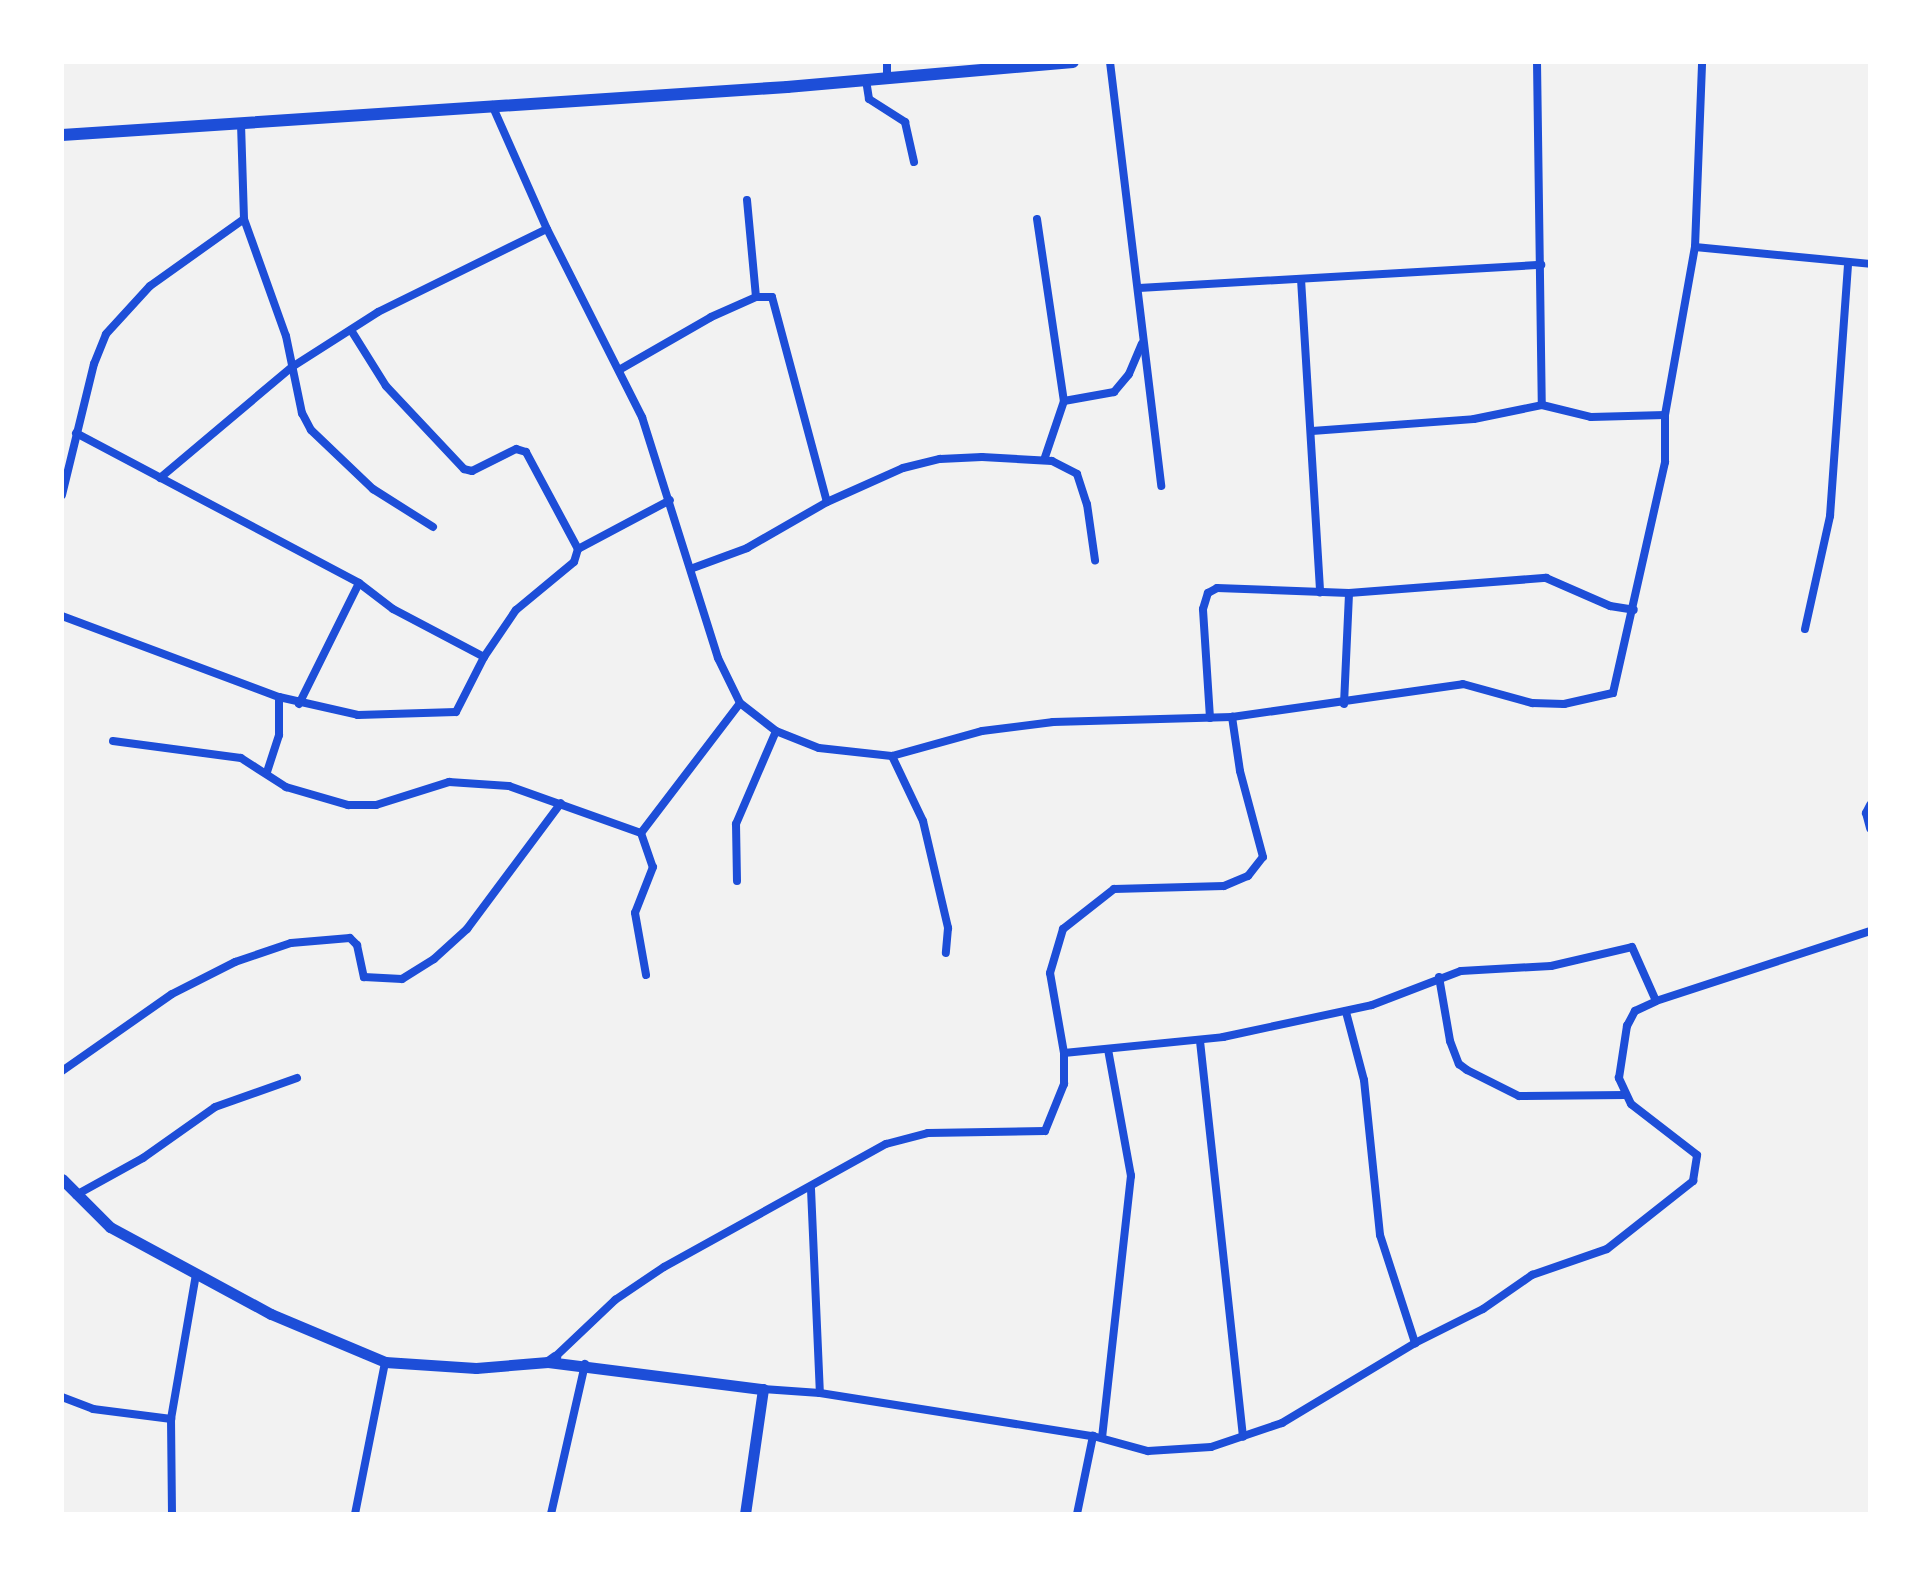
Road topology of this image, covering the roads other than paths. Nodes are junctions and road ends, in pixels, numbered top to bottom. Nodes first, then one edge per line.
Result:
1 (887, 62) edge
2 (1073, 62) edge
3 (1110, 62) edge
4 (1537, 62) edge
5 (1702, 62) edge
6 (887, 78) junction
7 (866, 80) junction
8 (492, 105) junction
9 (241, 125) junction
10 (62, 135) edge
11 (914, 162) dead end
12 (747, 200) dead end
13 (244, 219) junction
14 (1037, 219) dead end
15 (547, 229) junction
16 (1695, 247) junction
17 (1848, 264) junction
18 (1870, 264) edge
19 (1541, 265) junction
20 (1301, 279) junction
21 (1139, 288) junction
22 (756, 297) junction
23 (351, 330) junction
24 (1144, 341) junction
25 (292, 367) junction
26 (619, 370) junction
27 (1064, 401) junction
28 (1542, 405) junction
29 (1665, 415) junction
30 (1312, 431) junction
31 (76, 433) junction
32 (1044, 460) junction
33 (160, 478) junction
34 (1161, 486) dead end
35 (62, 495) edge
36 (670, 500) junction
37 (827, 502) junction
38 (433, 527) dead end
39 (578, 549) junction
40 (1095, 560) dead end
41 (693, 568) junction
42 (359, 583) junction
43 (1320, 592) junction
44 (1349, 593) junction
45 (1634, 610) junction
46 (62, 616) edge
47 (1805, 629) dead end
48 (484, 657) junction
49 (279, 697) junction
50 (740, 703) junction
51 (299, 704) junction
52 (1344, 704) junction
53 (1232, 717) junction
54 (1210, 718) junction
55 (776, 731) junction
56 (113, 741) dead end
57 (892, 756) junction
58 (267, 772) junction
59 (561, 803) junction
60 (1870, 805) edge
61 (1870, 828) edge
62 (641, 833) junction
63 (737, 881) dead end
64 (1870, 931) edge
65 (946, 953) dead end
66 (646, 975) dead end
67 (1439, 977) junction
68 (1656, 1001) junction
69 (1346, 1012) junction
70 (1200, 1041) junction
71 (1108, 1050) junction
72 (1064, 1053) junction
73 (62, 1071) edge
74 (297, 1078) dead end
75 (1625, 1095) junction
76 (62, 1179) edge
77 (811, 1189) junction
78 (76, 1195) junction
79 (196, 1274) junction
80 (1415, 1343) junction
81 (551, 1359) junction
82 (385, 1362) junction
83 (585, 1363) junction
84 (763, 1389) junction
85 (820, 1393) junction
86 (62, 1397) edge
87 (171, 1419) junction
88 (1097, 1437) junction
89 (1243, 1437) junction
90 (172, 1514) edge
91 (355, 1514) edge
92 (551, 1514) edge
93 (745, 1514) edge
94 (1077, 1514) edge

1 - 6 street
2 - 6 main road
3 - 21 street
4 - 19 street
5 - 16 street
6 - 7 main road
7 - 8 main road
7 - 11 street
8 - 9 main road
8 - 15 street
9 - 10 main road
9 - 13 street
12 - 22 street
13 - 25 street
13 - 31 street
14 - 27 street
15 - 23 street
15 - 26 street
16 - 17 street
16 - 29 street
17 - 18 street
17 - 47 street
19 - 20 street
19 - 28 street
20 - 21 street
20 - 30 street
21 - 24 street
22 - 26 street
22 - 37 street
23 - 25 street
23 - 39 street
24 - 27 street
24 - 34 street
25 - 33 street
25 - 38 street
26 - 36 street
27 - 32 street
28 - 29 street
28 - 30 street
29 - 45 street
30 - 43 street
31 - 33 street
31 - 35 street
32 - 37 street
32 - 40 street
33 - 42 street
36 - 39 street
36 - 41 street
37 - 41 street
39 - 48 street
41 - 50 street
42 - 48 street
42 - 51 street
43 - 44 street
43 - 54 street
44 - 45 street
44 - 52 street
45 - 52 street
46 - 49 street
48 - 51 street
49 - 51 street
49 - 58 street
50 - 55 street
50 - 62 street
52 - 53 street
53 - 54 street
53 - 72 street
54 - 57 street
55 - 57 street
55 - 63 street
56 - 58 street
57 - 65 street
58 - 59 street
59 - 62 street
59 - 73 street
60 - 61 street
62 - 66 street
64 - 68 street
67 - 68 street
67 - 69 street
67 - 75 street
68 - 75 street
69 - 70 street
69 - 80 street
70 - 71 street
70 - 89 street
71 - 72 street
71 - 88 street
72 - 77 street
74 - 78 street
75 - 80 street
76 - 78 street
77 - 81 street
77 - 85 street
78 - 79 street
79 - 82 street
79 - 87 street
80 - 89 street
81 - 82 street
81 - 83 street
82 - 91 street
83 - 84 street
83 - 92 street
84 - 85 street
84 - 93 street
85 - 88 street
86 - 87 street
87 - 90 street
88 - 89 street
88 - 94 street

